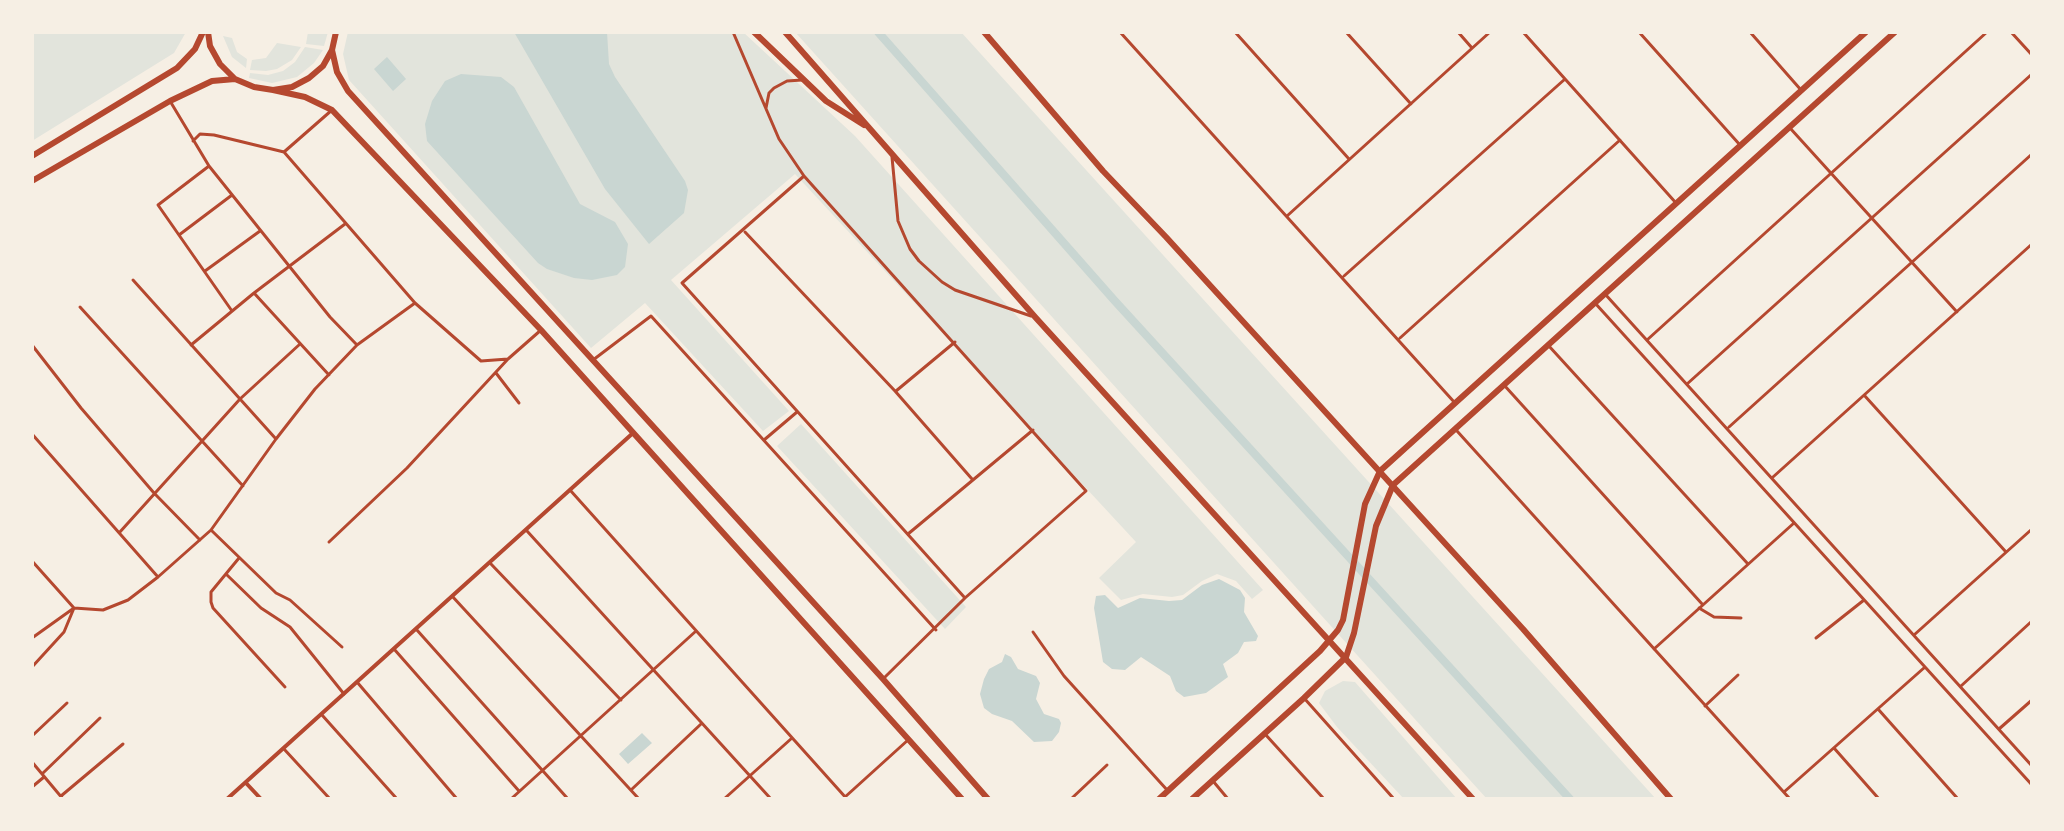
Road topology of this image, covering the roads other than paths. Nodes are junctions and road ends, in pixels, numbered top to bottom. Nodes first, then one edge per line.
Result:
1 (205, 32) edge
2 (336, 32) edge
3 (733, 32) edge
4 (754, 32) edge
5 (785, 32) edge
6 (984, 32) edge
7 (1120, 32) edge
8 (1235, 32) edge
9 (1346, 32) edge
10 (1458, 32) edge
11 (1490, 32) edge
12 (1523, 32) edge
13 (1639, 32) edge
14 (1750, 32) edge
15 (1895, 32) edge
16 (1987, 32) edge
17 (2011, 32) edge
18 (1862, 33) edge
19 (1472, 48) junction
20 (332, 50) junction
21 (2032, 55) edge
22 (2032, 74) edge
23 (235, 79) junction
24 (1565, 79) junction
25 (805, 81) junction
26 (273, 90) junction
27 (1801, 90) junction
28 (170, 101) junction
29 (1411, 104) junction
30 (766, 108) junction
31 (332, 110) junction
32 (1789, 127) junction
33 (870, 129) junction
34 (1620, 140) junction
35 (193, 141) junction
36 (1740, 145) junction
37 (284, 152) junction
38 (892, 154) junction
39 (2032, 154) edge
40 (32, 156) edge
41 (1349, 159) junction
42 (209, 166) junction
43 (1831, 173) junction
44 (804, 176) junction
45 (32, 181) edge
46 (232, 195) junction
47 (1676, 203) junction
48 (1287, 216) junction
49 (1872, 218) junction
50 (345, 224) junction
51 (260, 231) junction
52 (744, 231) junction
53 (179, 235) junction
54 (2032, 244) edge
55 (1911, 261) junction
56 (290, 267) junction
57 (205, 272) junction
58 (1343, 277) junction
59 (133, 280) dead end
60 (254, 293) junction
61 (1605, 294) junction
62 (415, 303) junction
63 (1595, 303) junction
64 (80, 307) dead end
65 (232, 311) junction
66 (1957, 312) junction
67 (1036, 318) junction
68 (541, 330) junction
69 (1399, 339) junction
70 (1647, 340) junction
71 (955, 342) junction
72 (300, 344) junction
73 (32, 345) edge
74 (191, 345) junction
75 (357, 345) junction
76 (1548, 345) junction
77 (508, 359) junction
78 (592, 361) junction
79 (578, 372) junction
80 (496, 373) junction
81 (329, 375) junction
82 (1477, 383) junction
83 (1687, 384) junction
84 (1504, 385) junction
85 (895, 391) junction
86 (1864, 395) junction
87 (1490, 397) junction
88 (240, 399) junction
89 (519, 403) dead end
90 (1455, 403) junction
91 (797, 412) junction
92 (1728, 428) junction
93 (1455, 429) junction
94 (1033, 430) junction
95 (633, 433) junction
96 (32, 434) edge
97 (276, 439) junction
98 (764, 440) junction
99 (202, 441) junction
100 (1772, 478) junction
101 (972, 479) junction
102 (243, 486) junction
103 (570, 490) junction
104 (154, 493) junction
105 (1794, 523) junction
106 (2032, 529) edge
107 (211, 530) junction
108 (527, 531) junction
109 (119, 533) junction
110 (908, 534) junction
111 (200, 540) junction
112 (329, 542) dead end
113 (2006, 552) junction
114 (239, 558) junction
115 (32, 561) edge
116 (490, 563) junction
117 (1748, 564) junction
118 (34, 569) edge
119 (226, 574) junction
120 (158, 577) junction
121 (452, 596) junction
122 (965, 598) junction
123 (1864, 600) junction
124 (1701, 606) junction
125 (74, 608) junction
126 (1741, 618) dead end
127 (2032, 621) edge
128 (416, 629) junction
129 (936, 630) junction
130 (696, 631) junction
131 (1033, 632) dead end
132 (1914, 635) junction
133 (32, 638) edge
134 (1816, 638) dead end
135 (342, 647) dead end
136 (394, 649) junction
137 (1654, 649) junction
138 (32, 667) edge
139 (1925, 667) junction
140 (654, 670) junction
141 (1947, 672) junction
142 (1738, 675) dead end
143 (883, 679) junction
144 (1937, 681) junction
145 (357, 682) junction
146 (1961, 686) junction
147 (285, 687) dead end
148 (344, 694) junction
149 (1304, 698) junction
150 (621, 700) junction
151 (2032, 700) edge
152 (67, 703) dead end
153 (1705, 706) junction
154 (1878, 709) junction
155 (321, 714) junction
156 (100, 718) dead end
157 (702, 724) junction
158 (1999, 729) junction
159 (33, 733) edge
160 (1265, 733) junction
161 (581, 736) junction
162 (792, 738) junction
163 (908, 740) junction
164 (123, 744) dead end
165 (283, 748) junction
166 (1834, 748) junction
167 (32, 762) edge
168 (1107, 765) dead end
169 (2032, 766) edge
170 (542, 771) junction
171 (43, 775) junction
172 (749, 776) junction
173 (1213, 780) junction
174 (245, 782) junction
175 (2032, 785) edge
176 (32, 787) edge
177 (631, 790) junction
178 (519, 791) junction
179 (1168, 791) junction
180 (1784, 793) junction
181 (62, 797) edge
182 (846, 798) edge
183 (227, 799) edge
184 (261, 799) edge
185 (330, 799) edge
186 (397, 799) edge
187 (457, 799) edge
188 (511, 799) edge
189 (568, 799) edge
190 (639, 799) edge
191 (724, 799) edge
192 (771, 799) edge
193 (962, 799) edge
194 (988, 799) edge
195 (1071, 799) edge
196 (1159, 799) edge
197 (1192, 799) edge
198 (1228, 799) edge
199 (1324, 799) edge
200 (1394, 799) edge
201 (1473, 799) edge
202 (1671, 799) edge
203 (1790, 799) edge
204 (1879, 799) edge
205 (1958, 799) edge

1 - 23 main road
1 - 40 main road
2 - 20 main road
3 - 30 street
4 - 25 main road
5 - 33 main road
6 - 202 main road
7 - 48 street
8 - 41 street
9 - 29 street
10 - 19 street
11 - 19 street
12 - 24 street
13 - 36 street
14 - 27 street
15 - 32 main road
16 - 43 street
17 - 21 street
18 - 27 main road
19 - 29 street
20 - 26 main road
20 - 78 main road
22 - 49 street
23 - 26 main road
23 - 28 main road
24 - 34 street
24 - 58 street
25 - 30 street
25 - 33 main road
26 - 31 main road
27 - 36 main road
28 - 35 street
28 - 45 main road
29 - 41 street
30 - 44 street
31 - 37 street
31 - 68 main road
32 - 43 street
32 - 61 main road
33 - 38 main road
34 - 47 street
34 - 69 street
35 - 37 street
35 - 42 street
36 - 47 main road
37 - 50 street
38 - 67 main road
38 - 67 street
39 - 55 street
41 - 48 street
42 - 46 street
42 - 53 street
43 - 49 street
43 - 70 street
44 - 52 street
44 - 71 street
46 - 51 street
46 - 53 street
47 - 82 main road
48 - 58 street
49 - 55 street
49 - 83 street
50 - 56 street
50 - 62 street
51 - 56 street
51 - 57 street
52 - 85 street
52 - 91 street
53 - 57 street
54 - 66 street
55 - 66 street
55 - 92 street
56 - 60 street
56 - 75 street
57 - 65 street
58 - 69 street
59 - 74 street
60 - 65 street
60 - 72 street
61 - 63 main road
61 - 70 street
62 - 75 street
62 - 77 street
63 - 76 main road
63 - 105 street
64 - 99 street
65 - 74 street
66 - 86 street
67 - 201 main road
68 - 77 street
68 - 79 main road
69 - 90 street
70 - 83 street
71 - 85 street
71 - 94 street
72 - 81 street
72 - 88 street
73 - 104 street
74 - 88 street
75 - 81 street
76 - 84 main road
76 - 117 street
77 - 80 street
78 - 79 main road
78 - 98 street
78 - 143 main road
79 - 95 main road
80 - 89 street
80 - 112 street
81 - 97 street
82 - 87 main road
82 - 90 main road
83 - 92 street
84 - 87 main road
84 - 124 street
85 - 101 street
86 - 100 street
86 - 113 street
87 - 93 main road
88 - 97 street
88 - 99 street
90 - 179 main road
91 - 98 street
91 - 110 street
92 - 100 street
93 - 137 street
93 - 149 main road
94 - 101 street
94 - 122 street
95 - 103 street
95 - 163 main road
96 - 109 street
97 - 102 street
98 - 129 street
99 - 102 street
99 - 104 street
100 - 132 street
101 - 110 street
102 - 107 street
103 - 108 street
103 - 130 street
104 - 109 street
104 - 111 street
105 - 117 street
105 - 123 street
106 - 113 street
107 - 111 street
107 - 114 street
108 - 116 street
108 - 140 street
109 - 120 street
110 - 122 street
111 - 120 street
113 - 132 street
114 - 119 street
114 - 135 street
115 - 118 street
116 - 121 street
116 - 150 street
117 - 124 street
118 - 125 street
119 - 147 street
119 - 148 street
120 - 125 street
121 - 128 street
121 - 161 street
122 - 129 street
123 - 134 street
123 - 139 street
124 - 126 street
124 - 137 street
125 - 133 street
125 - 138 street
127 - 146 street
128 - 136 street
128 - 170 street
129 - 143 street
130 - 140 street
130 - 162 street
131 - 179 street
132 - 141 street
136 - 145 street
136 - 178 street
137 - 153 street
139 - 144 street
139 - 154 street
140 - 150 street
140 - 157 street
141 - 144 street
141 - 146 street
142 - 153 street
143 - 194 main road
144 - 175 street
145 - 148 street
145 - 187 street
146 - 158 street
148 - 155 street
149 - 160 main road
149 - 200 street
150 - 161 street
151 - 158 street
152 - 159 street
153 - 180 street
154 - 166 street
154 - 205 street
155 - 165 street
155 - 186 street
156 - 171 street
157 - 172 street
157 - 177 street
158 - 169 street
160 - 173 main road
160 - 199 street
161 - 170 street
161 - 177 street
162 - 172 street
162 - 182 street
163 - 182 street
163 - 193 main road
164 - 181 street
165 - 174 street
165 - 185 street
166 - 180 street
166 - 204 street
167 - 171 street
168 - 195 street
170 - 178 street
170 - 189 street
171 - 176 street
171 - 181 street
172 - 191 street
172 - 192 street
173 - 197 main road
173 - 198 street
174 - 183 street
174 - 184 street
177 - 190 street
178 - 188 street
179 - 196 main road
180 - 203 street

